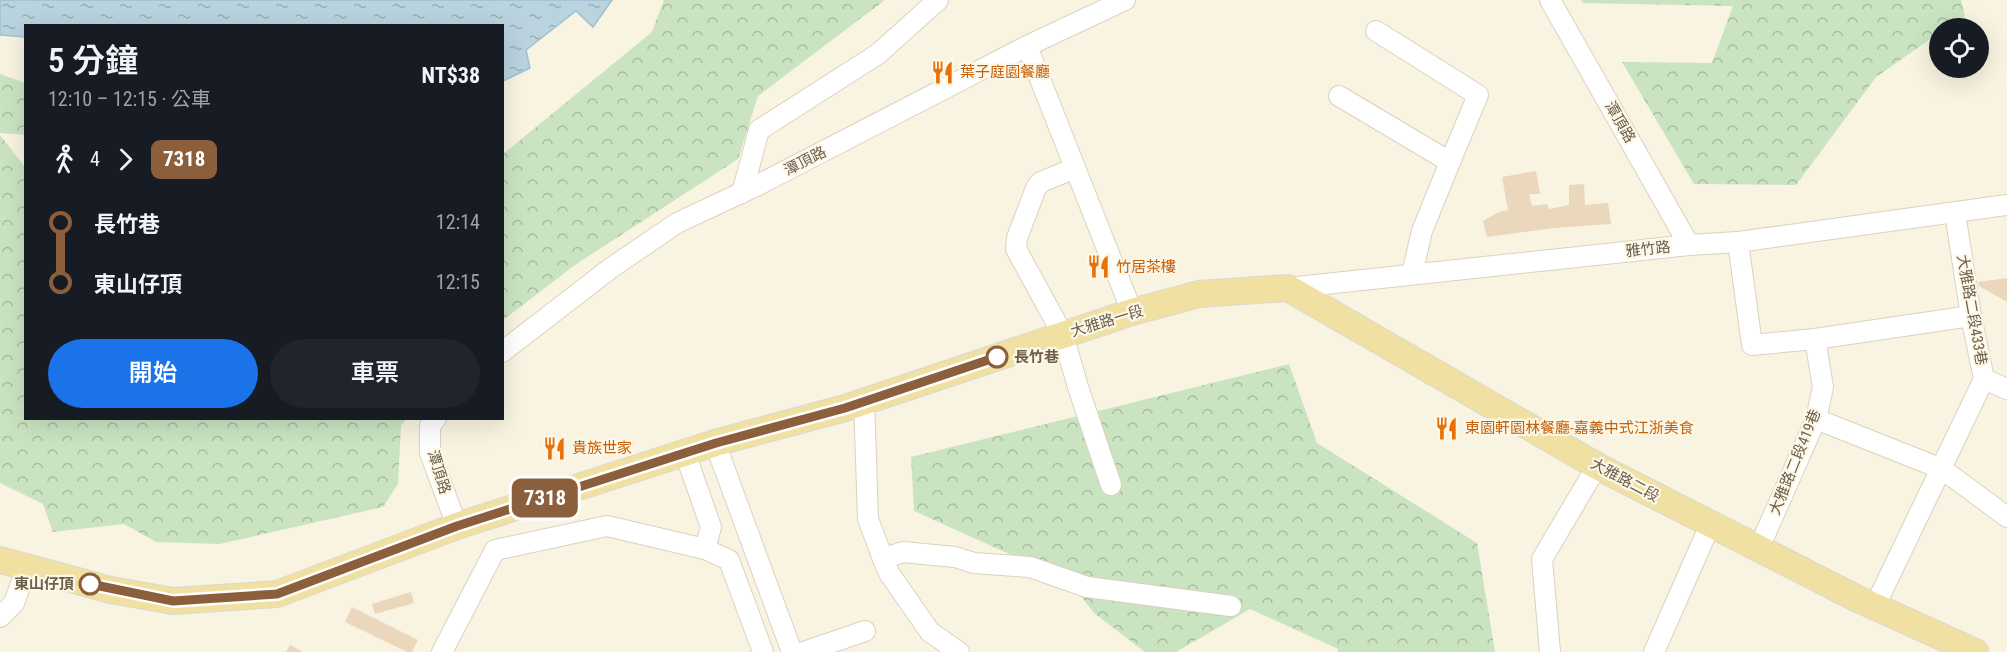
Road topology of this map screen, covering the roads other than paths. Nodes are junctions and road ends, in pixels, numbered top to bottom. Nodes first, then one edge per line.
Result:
1 (938, 0) edge
2 (1125, 0) edge
3 (1550, 0) edge
4 (1376, 31) dead end
5 (1028, 46) junction
6 (1339, 96) dead end
7 (1450, 162) junction
8 (1075, 168) junction
9 (742, 193) junction
10 (2007, 205) edge
11 (1955, 213) junction
12 (1738, 242) junction
13 (1689, 244) junction
14 (1412, 274) junction
15 (1288, 288) junction
16 (1132, 312) junction
17 (1971, 316) junction
18 (1063, 335) junction
19 (1815, 339) junction
20 (504, 350) edge
21 (1984, 379) junction
22 (2007, 389) edge
23 (864, 400) junction
24 (1816, 419) junction
25 (434, 420) edge
26 (716, 443) junction
27 (685, 453) junction
28 (1597, 466) junction
29 (1942, 469) junction
30 (1111, 484) dead end
31 (2007, 517) edge
32 (1710, 525) junction
33 (457, 526) junction
34 (1759, 548) junction
35 (705, 549) junction
36 (883, 559) junction
37 (0, 560) edge
38 (27, 567) junction
39 (1231, 606) dead end
40 (1875, 606) junction
41 (0, 617) edge
42 (865, 631) dead end
43 (442, 652) edge
44 (763, 652) edge
45 (792, 652) edge
46 (804, 652) edge
47 (960, 652) edge
48 (1550, 652) edge
49 (1654, 652) edge
50 (1974, 652) edge

1 - 9 street
2 - 5 street, 潭頂路
3 - 13 street, 潭頂路
4 - 7 street
5 - 8 street
5 - 9 street, 潭頂路
6 - 7 street
7 - 14 street
8 - 16 street
8 - 18 street
9 - 20 street, 潭頂路
10 - 11 street, 雅竹路
11 - 12 street, 雅竹路
11 - 17 street, 大雅路二段433巷
12 - 13 street, 雅竹路
12 - 19 street
13 - 14 street, 雅竹路
14 - 15 street, 雅竹路
15 - 16 main road, 大雅路一段
15 - 28 main road, 大雅路二段
16 - 18 main road, 大雅路一段
17 - 19 street
17 - 21 street, 大雅路二段433巷
18 - 23 main road, 大雅路一段
18 - 30 street
19 - 24 street, 大雅路二段419巷
21 - 22 street
21 - 29 street, 大雅路二段433巷
23 - 26 main road, 大雅路一段
23 - 36 street
24 - 29 street
24 - 34 street, 大雅路二段419巷
25 - 33 street, 潭頂路
26 - 27 main road, 大雅路一段
26 - 45 street
27 - 33 main road, 大雅路一段
27 - 35 street
28 - 32 main road, 大雅路二段
28 - 48 street
29 - 31 street
29 - 40 street, 大雅路二段433巷
32 - 34 main road, 大雅路二段
32 - 49 street
33 - 38 main road, 大雅路一段
34 - 40 main road, 大雅路二段
35 - 43 street
35 - 44 street
36 - 39 street
36 - 47 street
37 - 38 main road, 大雅路一段
38 - 41 street
40 - 50 main road, 大雅路二段
42 - 46 street

